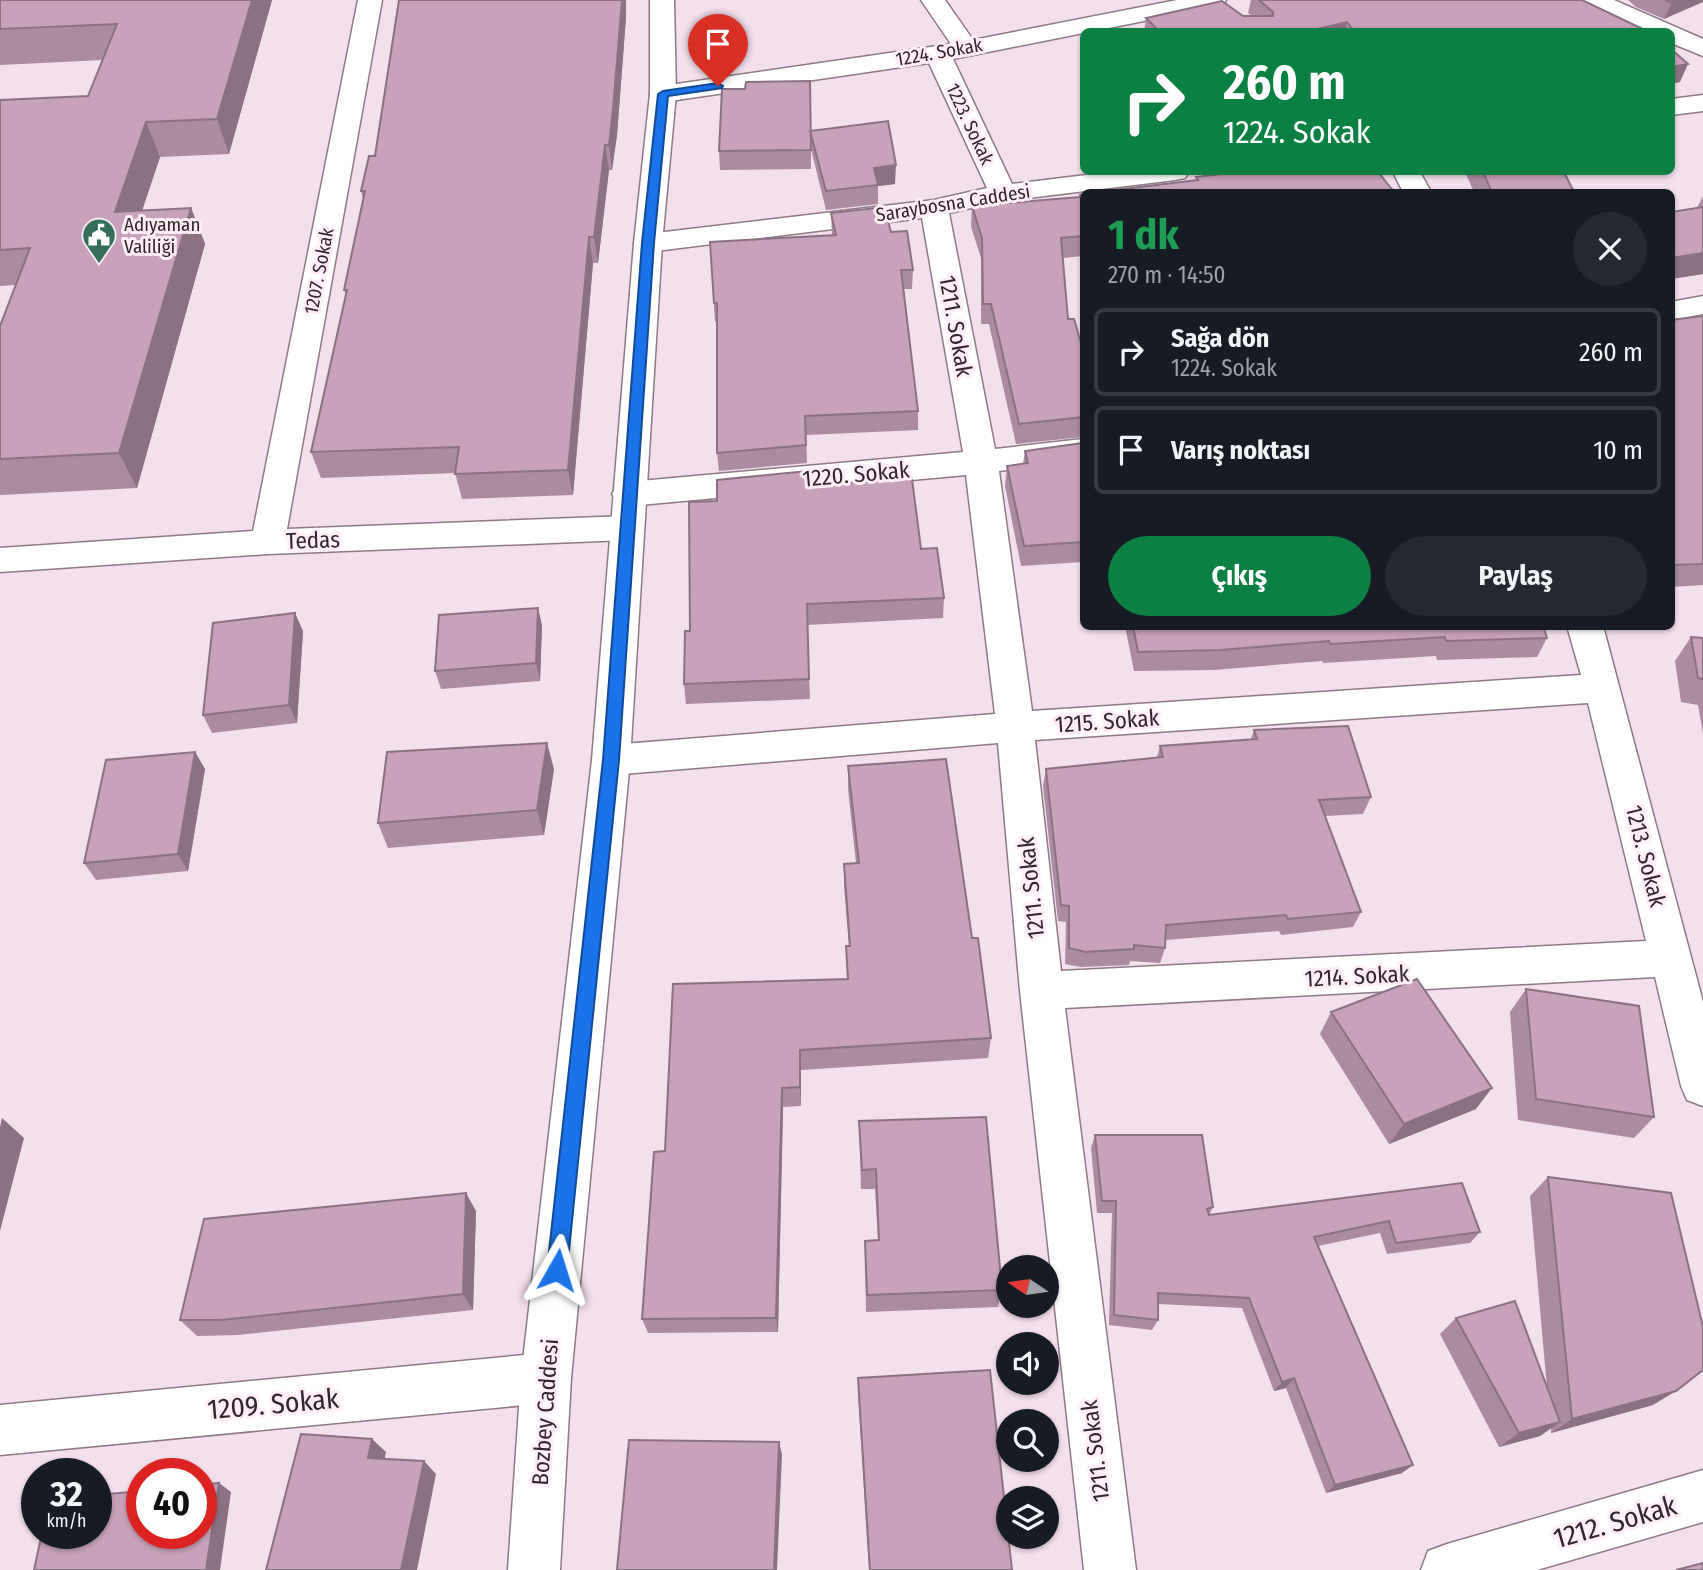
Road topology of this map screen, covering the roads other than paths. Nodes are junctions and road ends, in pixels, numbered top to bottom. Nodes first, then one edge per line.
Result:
1 (370, 0) edge
2 (662, 0) edge
3 (933, 0) edge
4 (1214, 0) edge
5 (1594, 0) edge
6 (1234, 16) edge
7 (1656, 28) edge
8 (1675, 36) edge
9 (966, 48) junction
10 (1703, 48) edge
11 (938, 54) junction
12 (663, 94) junction
13 (1703, 103) edge
14 (1675, 106) edge
15 (1162, 179) edge
16 (1003, 194) junction
17 (934, 208) junction
18 (648, 243) junction
19 (1703, 305) edge
20 (1675, 310) edge
21 (1080, 450) edge
22 (981, 462) junction
23 (628, 511) junction
24 (268, 542) junction
25 (0, 559) edge
26 (1586, 630) edge
27 (1603, 688) junction
28 (1015, 727) junction
29 (611, 760) junction
30 (1672, 958) junction
31 (1041, 990) junction
32 (1703, 1086) edge
33 (546, 1378) junction
34 (0, 1430) edge
35 (1703, 1496) edge
36 (534, 1570) edge
37 (1110, 1570) edge
38 (1447, 1570) edge

1 - 24 street, 1207. Sokak
2 - 12 street, Bozbey Caddesi
3 - 9 street
4 - 6 street
4 - 9 street, 1224. Sokak
5 - 7 street
8 - 10 street
9 - 11 street, 1224. Sokak
11 - 12 street, 1224. Sokak
11 - 16 street, 1223. Sokak
12 - 18 street, Bozbey Caddesi
13 - 14 street
15 - 16 street, Saraybosna Caddesi
16 - 17 street, Saraybosna Caddesi
17 - 18 street, Saraybosna Caddesi
17 - 22 street, 1211. Sokak
18 - 23 street, Bozbey Caddesi
19 - 20 street
21 - 22 street, 1220. Sokak
22 - 23 street, 1220. Sokak
22 - 28 street, 1211. Sokak
23 - 24 street, Tedas
23 - 29 street, Bozbey Caddesi
24 - 25 street, Tedas
26 - 27 street, 1213. Sokak
27 - 28 street, 1215. Sokak
27 - 30 street, 1213. Sokak
28 - 29 street, 1215. Sokak
28 - 31 street, 1211. Sokak
29 - 33 street, Bozbey Caddesi
30 - 31 street, 1214. Sokak
30 - 32 street, 1213. Sokak
31 - 37 street, 1211. Sokak
33 - 34 street, 1209. Sokak
33 - 36 street, Bozbey Caddesi
35 - 38 street, 1212. Sokak

